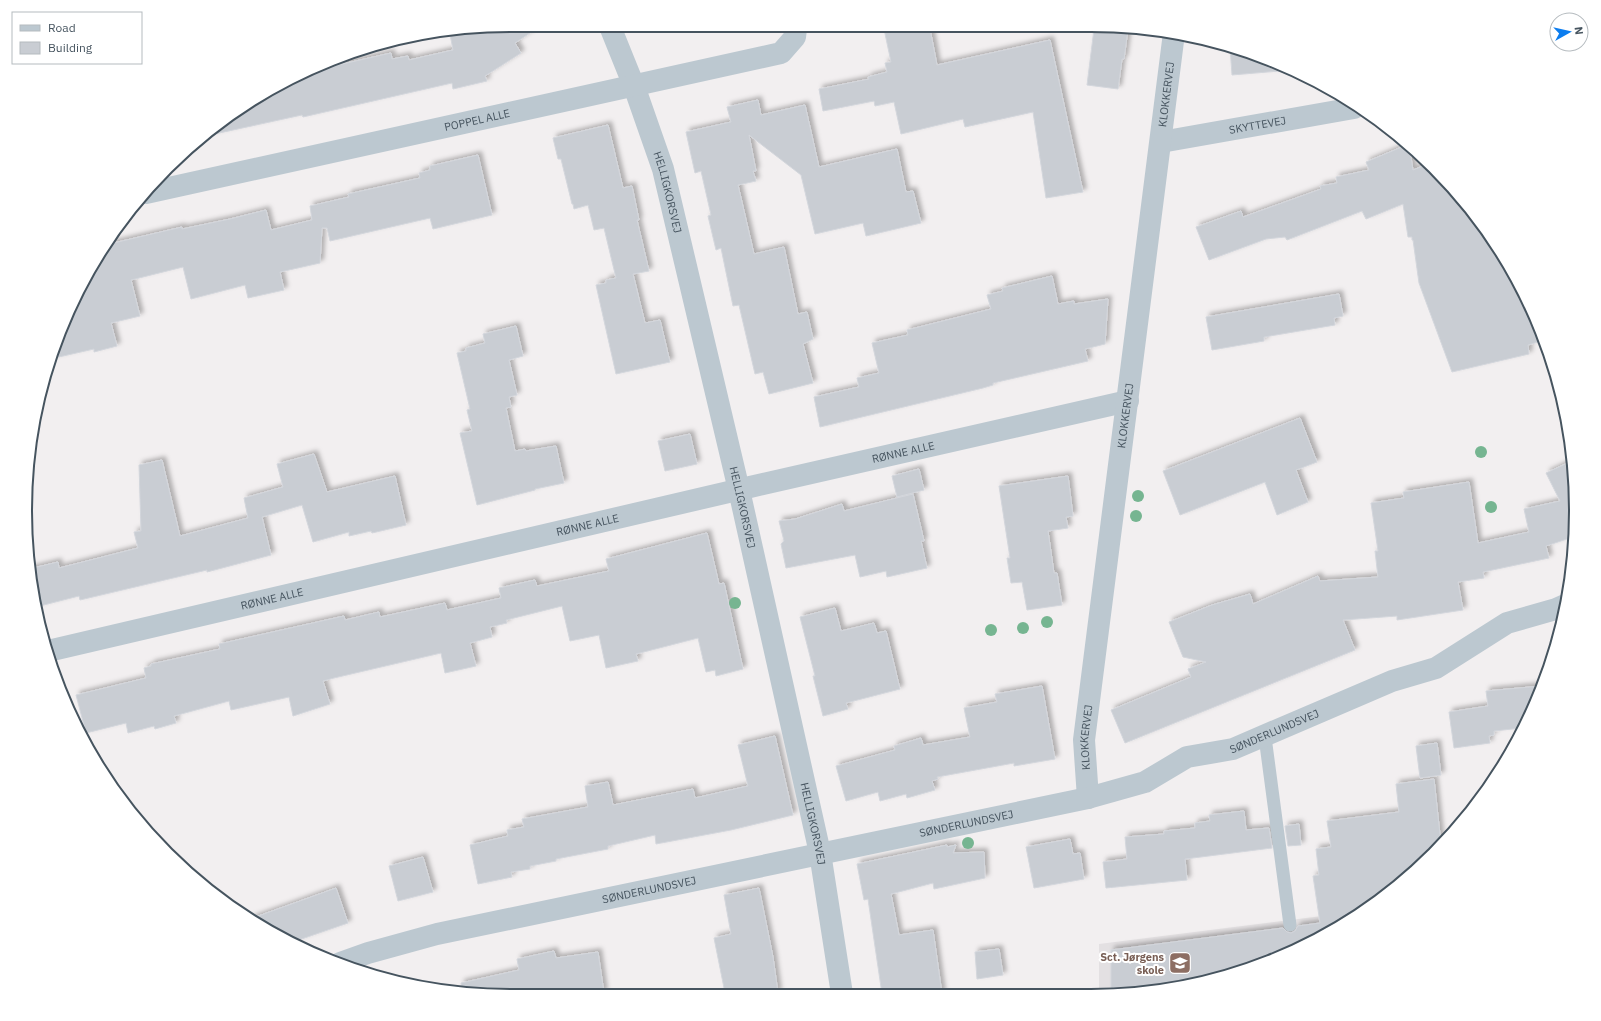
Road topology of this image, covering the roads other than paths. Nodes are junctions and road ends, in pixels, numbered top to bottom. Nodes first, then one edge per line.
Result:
1 (612, 32) edge
2 (796, 32) edge
3 (1173, 39) edge
4 (634, 86) junction
5 (1350, 109) edge
6 (1161, 142) junction
7 (155, 191) edge
8 (1128, 401) junction
9 (739, 490) junction
10 (1559, 606) edge
11 (53, 650) edge
12 (1266, 737) junction
13 (1088, 798) junction
14 (820, 853) junction
15 (1290, 925) dead end
16 (347, 960) edge
17 (841, 989) edge

1 - 4 street, HELLIGKORSVEJ
2 - 4 street, POPPEL ALLE
3 - 6 street, KLOKKERVEJ
4 - 7 street, POPPEL ALLE
4 - 9 street, HELLIGKORSVEJ
5 - 6 street, SKYTTEVEJ
6 - 8 street, KLOKKERVEJ
8 - 9 street, RØNNE ALLE
8 - 13 street, KLOKKERVEJ
9 - 11 street, RØNNE ALLE
9 - 14 street, HELLIGKORSVEJ
10 - 12 street, SØNDERLUNDSVEJ
12 - 13 street, SØNDERLUNDSVEJ
12 - 15 lane
13 - 14 street, SØNDERLUNDSVEJ
14 - 16 street, SØNDERLUNDSVEJ
14 - 17 street, HELLIGKORSVEJ

